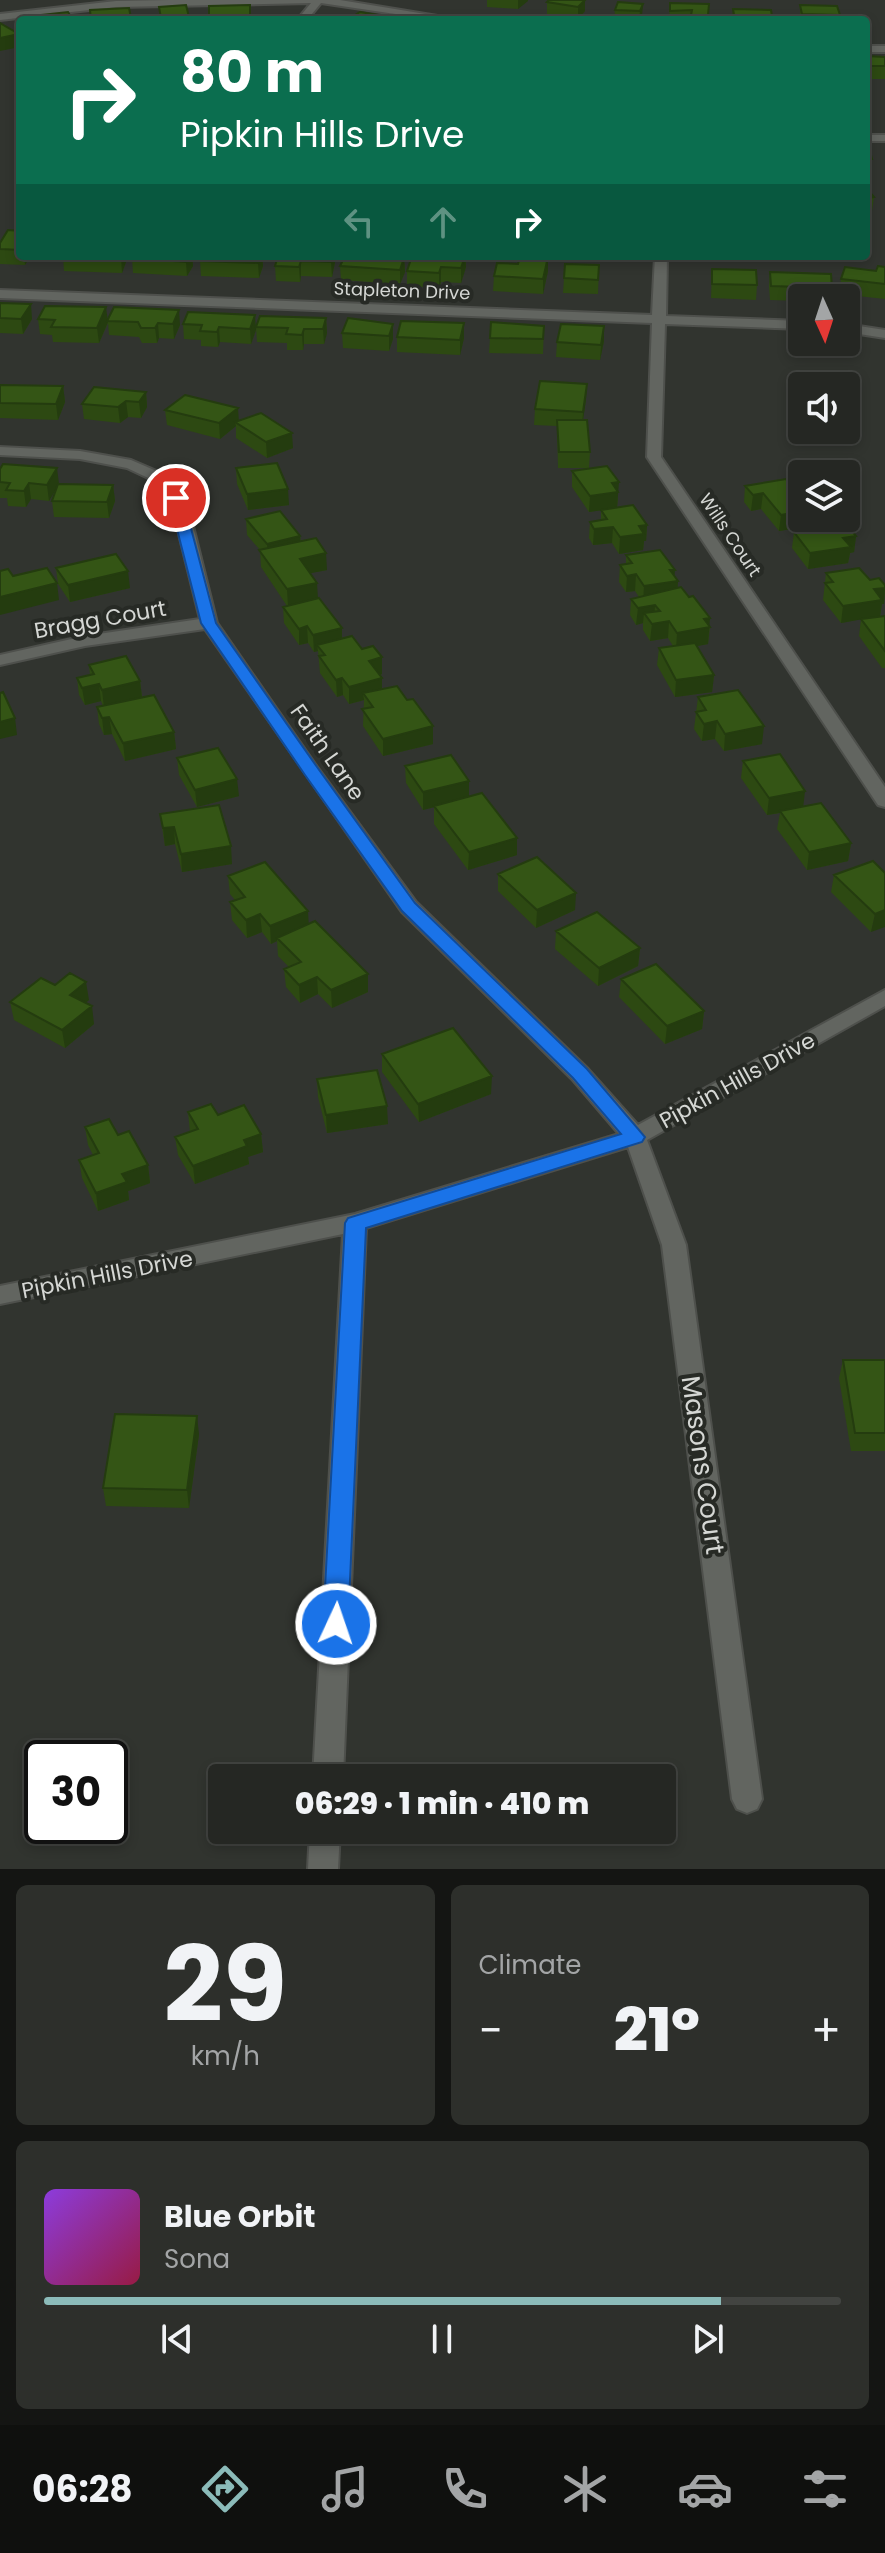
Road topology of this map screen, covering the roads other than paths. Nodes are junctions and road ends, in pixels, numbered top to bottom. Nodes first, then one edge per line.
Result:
1 (319, 0) edge
2 (305, 16) edge
3 (429, 16) edge
4 (0, 17) edge
5 (661, 260) edge
6 (0, 294) edge
7 (660, 318) junction
8 (788, 324) edge
9 (860, 330) edge
10 (885, 334) edge
11 (0, 451) edge
12 (209, 623) junction
13 (0, 660) edge
14 (885, 801) edge
15 (885, 997) edge
16 (635, 1137) junction
17 (355, 1223) junction
18 (0, 1295) edge
19 (329, 1764) edge
20 (747, 1799) dead end
21 (324, 1844) edge
22 (323, 1869) edge

1 - 2 street
1 - 3 street
1 - 4 street
5 - 7 street, Wills Court
6 - 7 street, Stapleton Drive
7 - 8 street, Stapleton Drive
7 - 14 street, Wills Court
9 - 10 street
11 - 12 street, Faith Lane
12 - 13 street, Bragg Court
12 - 16 street, Faith Lane
15 - 16 street, Pipkin Hills Drive
16 - 17 street, Pipkin Hills Drive
16 - 20 street, Masons Court
17 - 18 street, Pipkin Hills Drive
17 - 19 street
21 - 22 street

